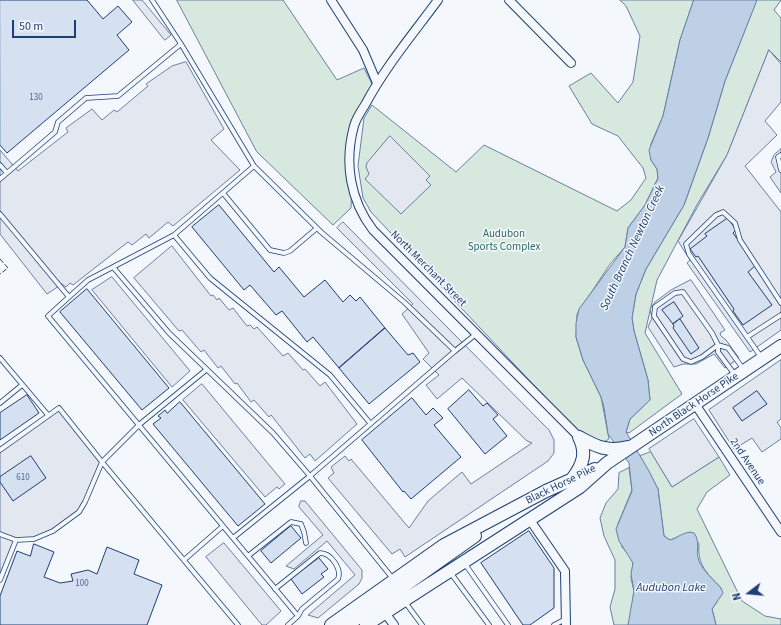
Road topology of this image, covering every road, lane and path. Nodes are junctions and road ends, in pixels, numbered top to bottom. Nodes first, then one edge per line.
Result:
1 (152, 0) edge
2 (331, 0) edge
3 (438, 0) edge
4 (509, 0) edge
5 (181, 44) junction
6 (571, 63) dead end
7 (377, 83) junction
8 (781, 155) edge
9 (0, 165) edge
10 (254, 166) junction
11 (781, 170) edge
12 (7, 173) junction
13 (0, 179) edge
14 (223, 193) junction
15 (0, 214) edge
16 (317, 228) junction
17 (174, 235) junction
18 (113, 267) junction
19 (69, 297) junction
20 (781, 303) edge
21 (781, 315) edge
22 (476, 334) junction
23 (747, 337) junction
24 (718, 345) junction
25 (781, 346) edge
26 (455, 351) junction
27 (0, 358) edge
28 (762, 359) junction
29 (206, 370) junction
30 (740, 373) junction
31 (22, 385) junction
32 (0, 403) edge
33 (695, 404) junction
34 (48, 415) junction
35 (370, 423) junction
36 (140, 424) junction
37 (579, 437) junction
38 (0, 450) edge
39 (616, 453) junction
40 (102, 462) junction
41 (607, 463) junction
42 (310, 476) junction
43 (571, 480) junction
44 (530, 520) junction
45 (223, 526) junction
46 (781, 532) edge
47 (0, 534) edge
48 (233, 538) junction
49 (16, 540) junction
50 (306, 543) dead end
51 (248, 556) junction
52 (184, 560) junction
53 (464, 562) junction
54 (450, 571) junction
55 (0, 580) edge
56 (275, 589) junction
57 (400, 592) junction
58 (378, 604) junction
59 (298, 616) junction
60 (566, 622) edge
61 (238, 625) edge
62 (288, 625) edge
63 (331, 625) edge
64 (347, 625) edge
65 (366, 625) edge
66 (394, 625) edge
67 (422, 625) edge
68 (489, 625) edge
69 (508, 625) edge
70 (554, 625) edge

1 - 5 lane
2 - 7 street
3 - 7 street, North Merchant Street
4 - 6 street
5 - 10 lane
5 - 12 lane
7 - 22 street, North Merchant Street
8 - 11 lane
9 - 12 lane
10 - 14 lane
10 - 16 lane
12 - 13 lane
14 - 16 lane
14 - 17 lane
15 - 19 lane
16 - 26 lane
17 - 18 lane
17 - 35 lane
18 - 19 lane
18 - 29 lane
19 - 36 lane
20 - 23 lane
21 - 23 lane
22 - 26 lane
22 - 37 street, North Merchant Street
23 - 28 lane
24 - 24 lane
24 - 30 lane
24 - 30 lane
25 - 28 main road, North Black Horse Pike
26 - 35 lane
27 - 31 lane
28 - 30 main road, North Black Horse Pike
29 - 36 lane
29 - 42 lane
30 - 33 main road, North Black Horse Pike
31 - 32 lane
31 - 34 lane
33 - 39 main road, North Black Horse Pike
33 - 46 street, 2nd Avenue
34 - 38 lane
34 - 40 lane
35 - 42 lane
36 - 40 lane
36 - 45 lane
37 - 39 main road
37 - 43 main road
39 - 41 main road, North Black Horse Pike
40 - 49 lane
40 - 52 lane
41 - 43 main road, Black Horse Pike
41 - 44 main road, Black Horse Pike
42 - 48 lane
42 - 57 lane
43 - 57 main road, Black Horse Pike
44 - 53 main road, Black Horse Pike
44 - 60 street
45 - 48 lane
45 - 52 lane
47 - 49 lane
48 - 51 lane
49 - 55 lane
50 - 51 lane
51 - 56 lane
52 - 61 lane
53 - 54 main road, Black Horse Pike
53 - 69 lane
54 - 57 main road, Black Horse Pike
54 - 68 lane
56 - 59 lane
56 - 59 lane
57 - 58 main road, Black Horse Pike
57 - 58 main road
57 - 67 lane
58 - 63 main road, Black Horse Pike
58 - 64 main road
58 - 65 main road, Black Horse Pike
58 - 66 street
59 - 62 lane
60 - 70 lane

